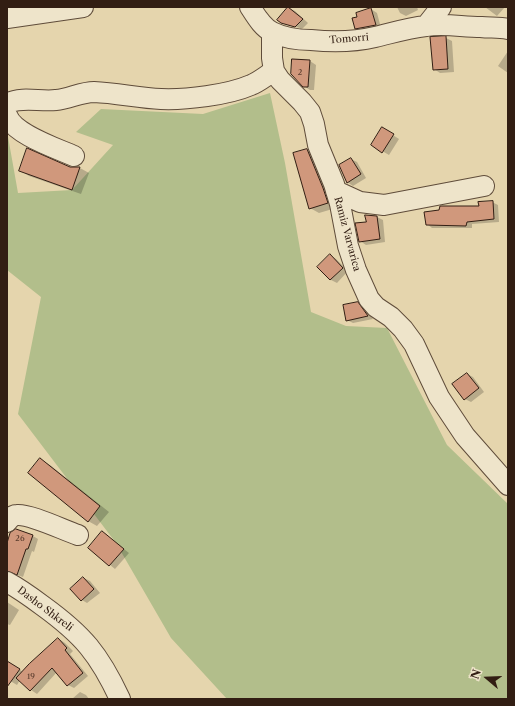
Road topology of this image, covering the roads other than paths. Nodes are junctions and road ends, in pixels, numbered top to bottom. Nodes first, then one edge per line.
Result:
1 (83, 7) edge
2 (250, 7) edge
3 (441, 7) edge
4 (7, 18) edge
5 (426, 26) junction
6 (508, 29) edge
7 (272, 32) junction
8 (274, 71) junction
9 (7, 105) edge
10 (7, 115) edge
11 (74, 156) dead end
12 (484, 186) dead end
13 (336, 191) junction
14 (508, 485) edge
15 (7, 522) edge
16 (78, 535) dead end
17 (7, 582) edge
18 (120, 699) edge

1 - 4 street
2 - 7 street
3 - 5 street
5 - 6 street, Tomorri
5 - 7 street, Tomorri
7 - 8 street
8 - 9 street
8 - 13 street, Ramiz Varvarica
10 - 11 street
12 - 13 street
13 - 14 street, Ramiz Varvarica
15 - 16 street
17 - 18 street, Dasho Shkreli

